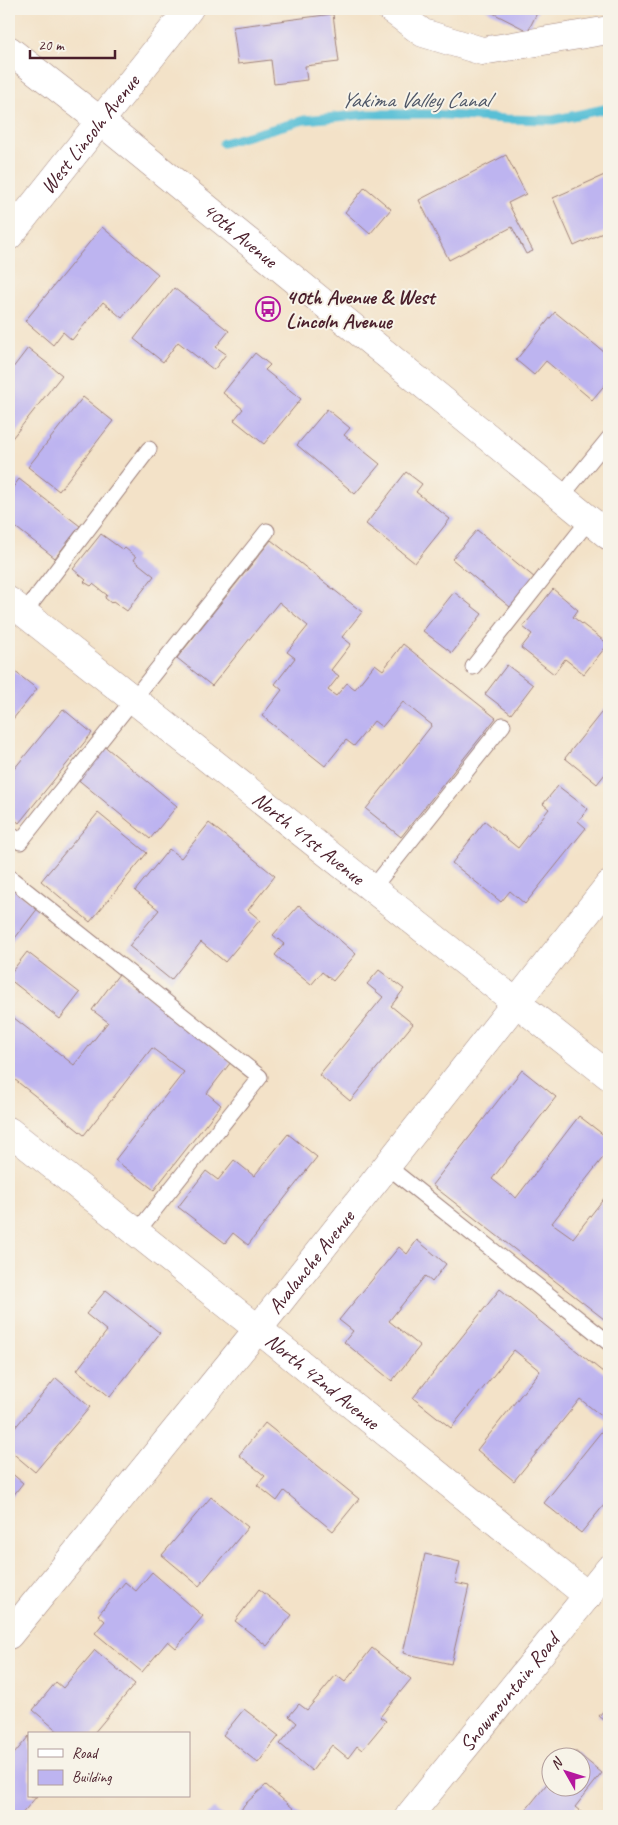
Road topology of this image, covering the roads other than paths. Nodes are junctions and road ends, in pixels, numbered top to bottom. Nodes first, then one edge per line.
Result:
1 (189, 9) edge
2 (391, 9) edge
3 (609, 30) edge
4 (9, 50) edge
5 (100, 120) junction
6 (9, 236) edge
7 (609, 438) edge
8 (149, 449) dead end
9 (561, 497) junction
10 (603, 528) edge
11 (267, 531) dead end
12 (16, 606) edge
13 (473, 667) dead end
14 (134, 700) junction
15 (503, 725) dead end
16 (9, 833) edge
17 (9, 877) edge
18 (609, 885) edge
19 (372, 889) junction
20 (516, 1004) junction
21 (609, 1076) edge
22 (9, 1131) edge
23 (387, 1166) junction
24 (136, 1232) junction
25 (258, 1329) junction
26 (609, 1344) edge
27 (609, 1569) edge
28 (588, 1596) junction
29 (9, 1635) edge
30 (409, 1816) edge

1 - 5 street, West Lincoln Avenue
2 - 3 street
4 - 5 street, 40th Avenue
5 - 6 street, West Lincoln Avenue
5 - 9 street, 40th Avenue
7 - 9 lane
8 - 12 lane
9 - 10 street, 40th Avenue
10 - 13 lane
11 - 14 lane
12 - 14 street, North 41st Avenue
14 - 16 lane
14 - 19 street, North 41st Avenue
15 - 19 lane
17 - 24 lane
18 - 20 street, Avalanche Avenue
19 - 20 street, North 41st Avenue
20 - 21 street, North 41st Avenue
20 - 23 street, Avalanche Avenue
22 - 24 street, North 42nd Avenue
23 - 25 street, Avalanche Avenue
23 - 26 lane
24 - 25 street, North 42nd Avenue
25 - 28 street, North 42nd Avenue
25 - 29 street, Avalanche Avenue
27 - 28 street, Snowmountain Road
28 - 30 street, Snowmountain Road

